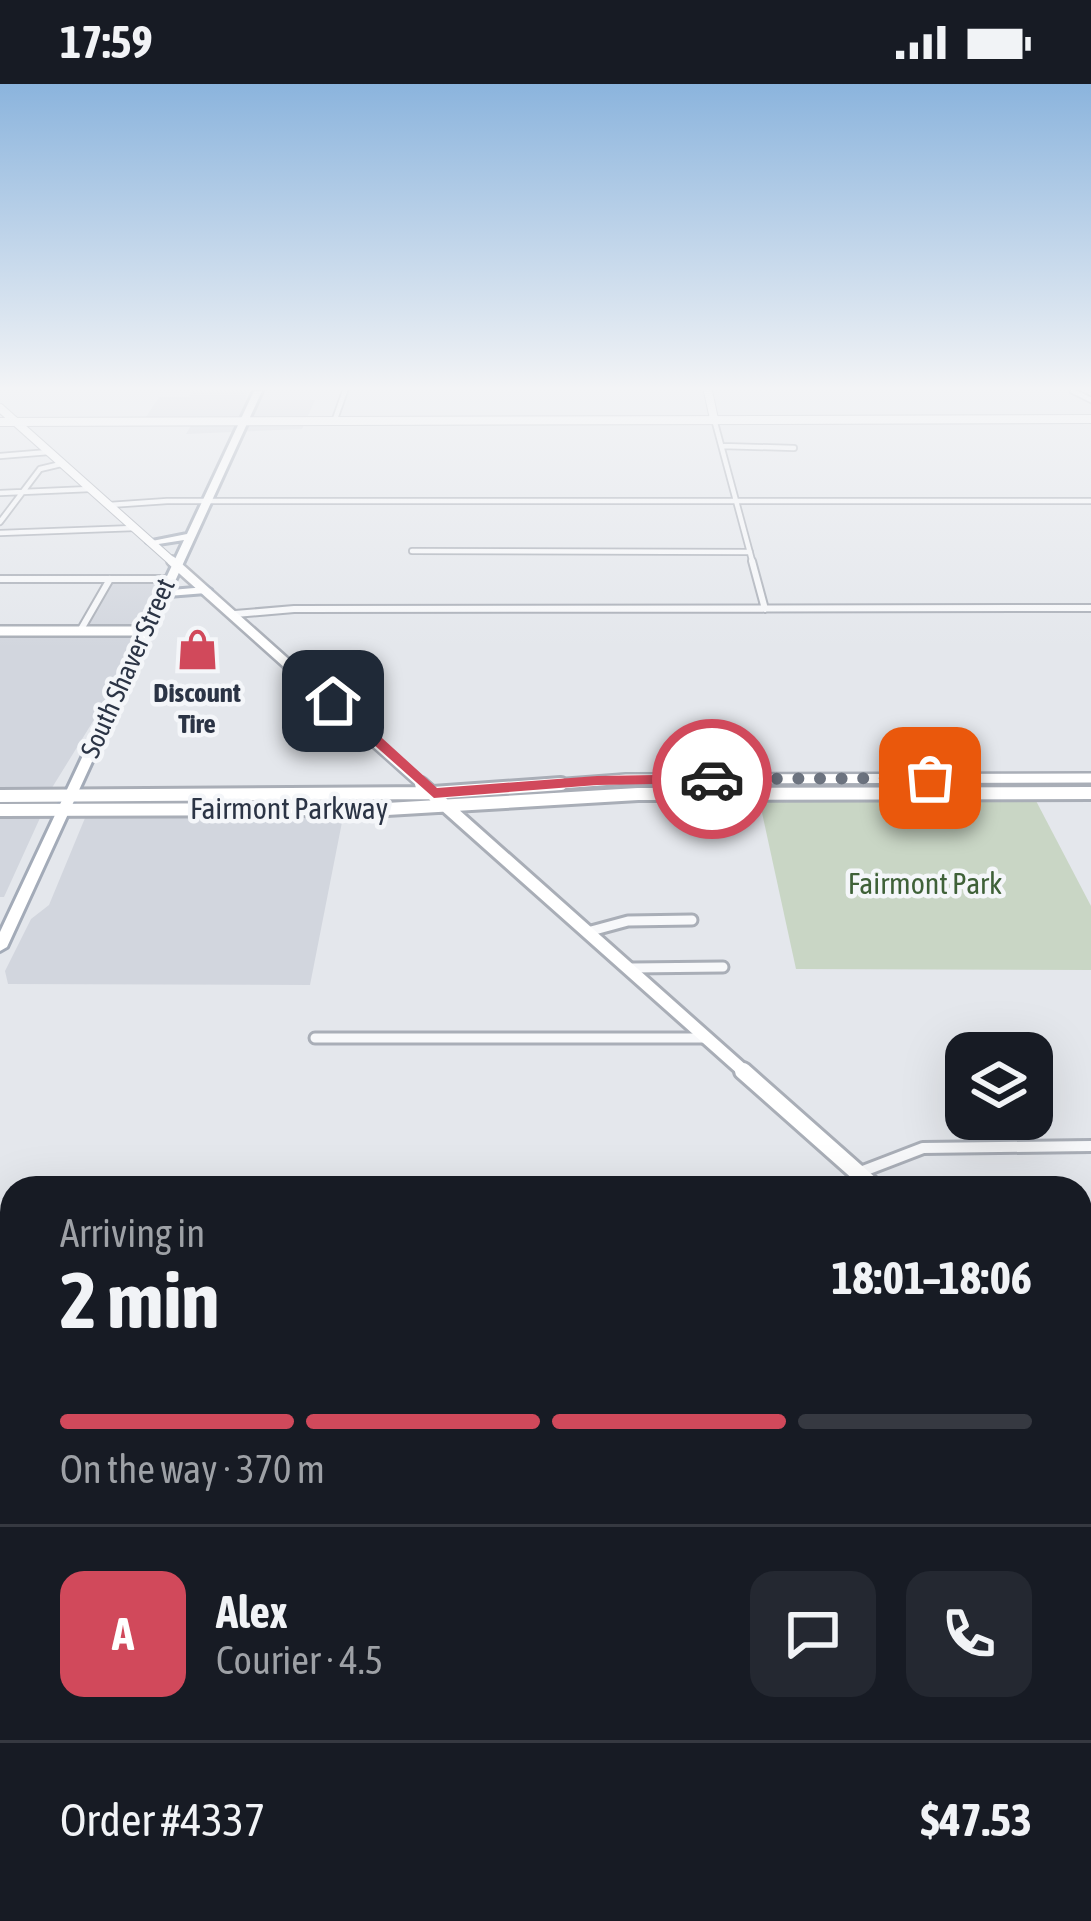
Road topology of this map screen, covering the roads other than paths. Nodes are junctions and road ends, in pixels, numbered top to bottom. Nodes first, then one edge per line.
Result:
1 (34, 477) edge
2 (76, 477) edge
3 (217, 477) edge
4 (730, 477) edge
5 (90, 489) junction
6 (0, 493) edge
7 (22, 493) junction
8 (206, 501) junction
9 (736, 501) junction
10 (1091, 501) edge
11 (109, 506) junction
12 (0, 522) edge
13 (135, 529) junction
14 (0, 533) edge
15 (188, 537) junction
16 (152, 542) junction
17 (412, 551) dead end
18 (750, 552) junction
19 (176, 564) junction
20 (110, 578) junction
21 (169, 578) junction
22 (0, 579) edge
23 (206, 590) junction
24 (161, 594) junction
25 (765, 608) junction
26 (1091, 608) edge
27 (235, 614) junction
28 (0, 631) edge
29 (80, 631) junction
30 (146, 631) junction
31 (880, 778) junction
32 (1042, 778) junction
33 (1091, 778) edge
34 (597, 780) junction
35 (434, 793) junction
36 (886, 793) junction
37 (1050, 793) junction
38 (1091, 793) edge
39 (288, 794) junction
40 (0, 796) edge
41 (585, 797) junction
42 (66, 803) junction
43 (449, 806) junction
44 (0, 810) edge
45 (285, 810) junction
46 (692, 920) dead end
47 (591, 931) junction
48 (0, 947) edge
49 (632, 968) junction
50 (723, 968) dead end
51 (315, 1038) dead end
52 (706, 1039) junction
53 (1091, 1146) edge
54 (858, 1173) junction
55 (861, 1176) edge

1 - 7 street
2 - 5 main road
3 - 8 main road, South Shaver Street
4 - 9 street
5 - 7 street
5 - 11 main road
6 - 7 street
7 - 12 street
8 - 9 street
8 - 11 street
8 - 15 main road, South Shaver Street
9 - 10 street
9 - 18 street
11 - 13 main road
13 - 14 street
13 - 16 main road
15 - 16 main road
15 - 19 main road, South Shaver Street
16 - 19 main road
17 - 18 street
18 - 25 street
19 - 21 main road, South Shaver Street
19 - 23 main road
20 - 21 street
20 - 22 street
20 - 29 street
21 - 24 main road, South Shaver Street
23 - 24 main road
23 - 27 main road
24 - 30 main road, South Shaver Street
25 - 26 street
25 - 27 street
27 - 35 main road
28 - 29 main road
29 - 30 main road
30 - 42 main road, South Shaver Street
31 - 32 main road, Fairmont Parkway
31 - 34 main road, Fairmont Parkway
31 - 36 main road
32 - 33 main road, Fairmont Parkway
32 - 37 main road
34 - 35 main road, Fairmont Parkway
34 - 41 main road
35 - 39 main road, Fairmont Parkway
35 - 43 main road
36 - 37 main road, Fairmont Parkway
36 - 41 main road, Fairmont Parkway
37 - 38 main road, Fairmont Parkway
39 - 42 main road, Fairmont Parkway
39 - 45 main road
40 - 42 main road
41 - 43 main road, Fairmont Parkway
42 - 44 main road
42 - 45 main road, Fairmont Parkway
42 - 48 main road, South Shaver Street
43 - 45 main road, Fairmont Parkway
43 - 47 main road
46 - 47 street
47 - 49 main road
49 - 50 street
49 - 52 main road
51 - 52 street
52 - 54 main road
53 - 54 street
54 - 55 main road

